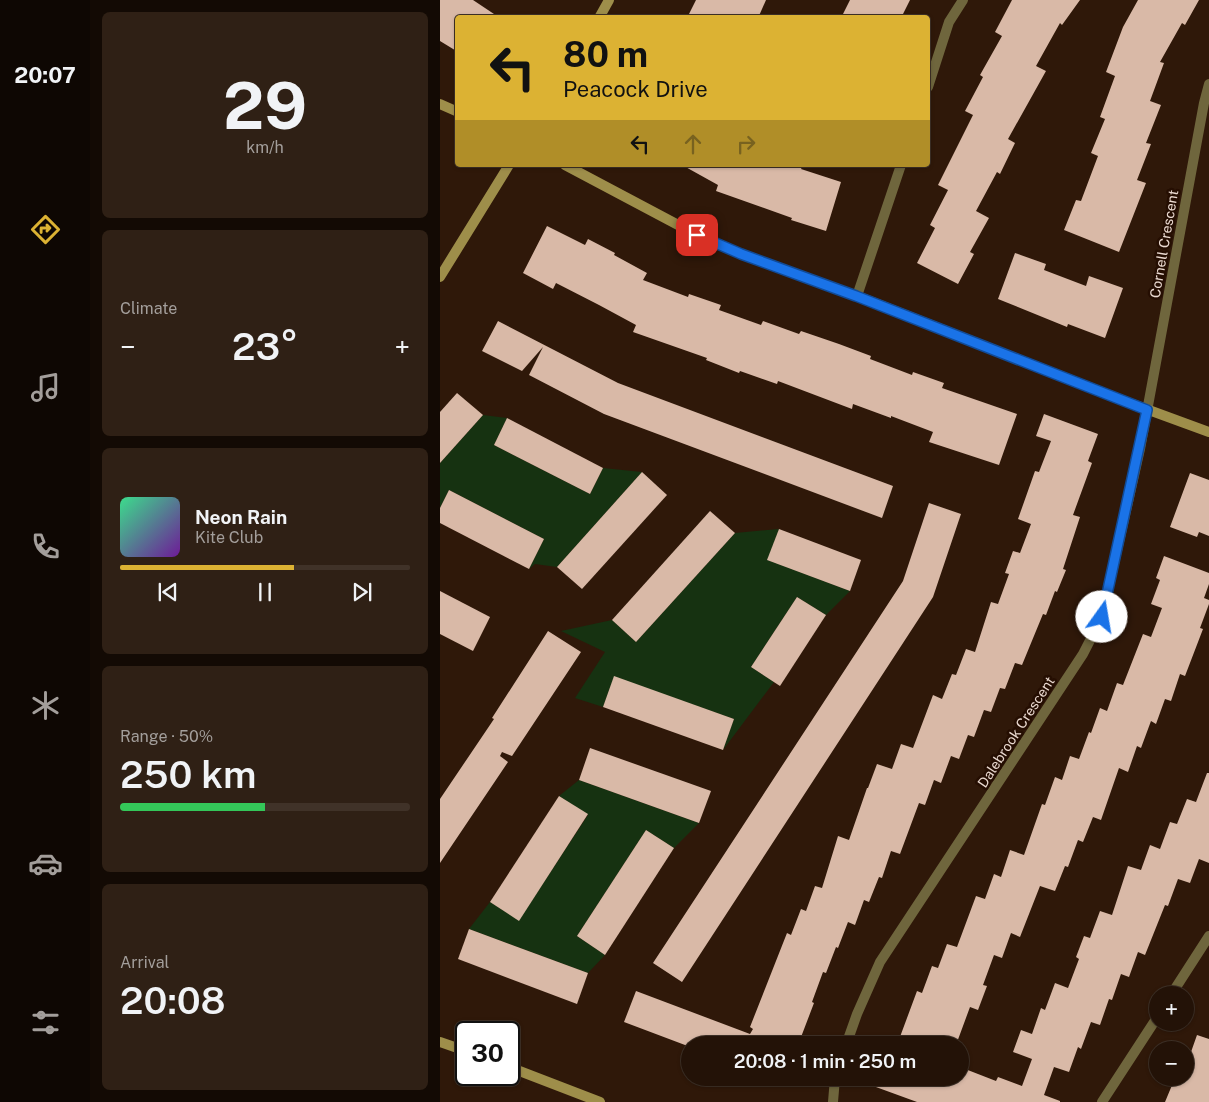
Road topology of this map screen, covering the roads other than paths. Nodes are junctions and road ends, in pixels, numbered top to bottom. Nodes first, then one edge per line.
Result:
1 (609, 0) edge
2 (963, 0) edge
3 (600, 15) edge
4 (930, 81) edge
5 (1209, 84) edge
6 (440, 104) edge
7 (455, 111) edge
8 (508, 167) edge
9 (569, 167) edge
10 (900, 167) edge
11 (440, 277) edge
12 (856, 296) junction
13 (1147, 410) junction
14 (1209, 432) edge
15 (1209, 936) edge
16 (1177, 986) edge
17 (1149, 1030) edge
18 (849, 1036) edge
19 (440, 1042) edge
20 (455, 1047) edge
21 (520, 1071) edge
22 (834, 1086) edge
23 (600, 1102) edge
24 (833, 1102) edge
25 (1102, 1102) edge

1 - 3 street
2 - 4 street
5 - 13 street, Cornell Crescent
6 - 7 street
8 - 11 street
9 - 12 street
10 - 12 street
12 - 13 street
13 - 14 street
13 - 18 street, Dalebrook Crescent
15 - 16 street
17 - 25 street
19 - 20 street
21 - 23 street
22 - 24 street

